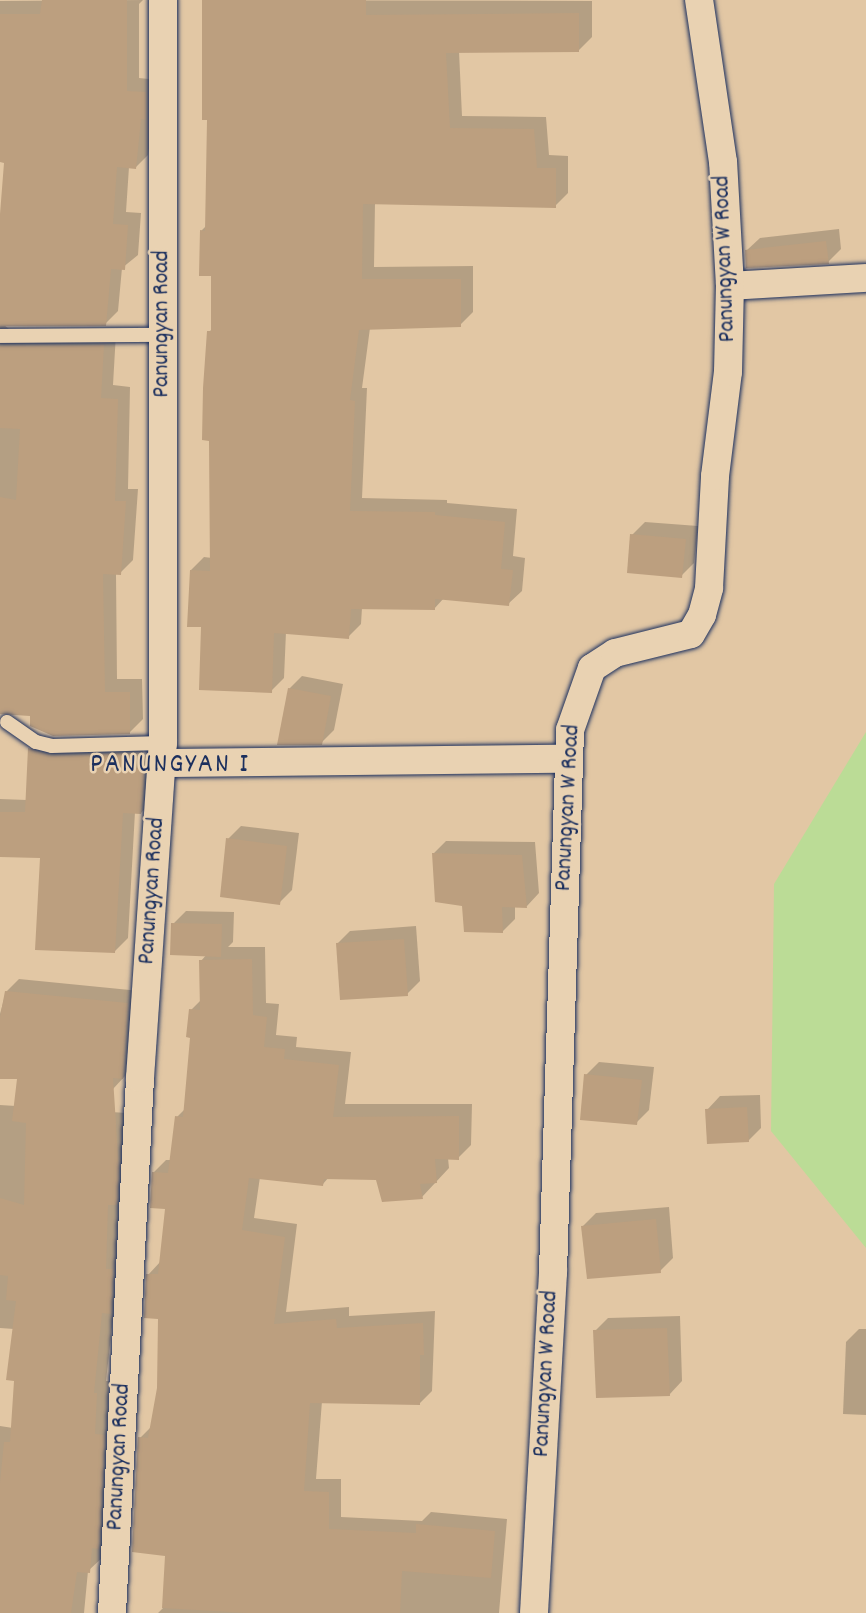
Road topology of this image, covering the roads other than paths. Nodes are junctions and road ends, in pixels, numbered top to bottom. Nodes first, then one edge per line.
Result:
1 (163, 0) edge
2 (699, 0) edge
3 (866, 278) edge
4 (730, 286) junction
5 (163, 335) junction
6 (0, 336) edge
7 (7, 722) dead end
8 (162, 753) junction
9 (568, 759) junction
10 (112, 1613) edge
11 (534, 1613) edge

1 - 5 street, Panungyan Road
2 - 4 street, Panungyan W Road
3 - 4 street
4 - 9 street, Panungyan W Road
5 - 6 lane
5 - 8 street, Panungyan Road
7 - 8 lane
8 - 9 street
8 - 10 street, Panungyan Road
9 - 11 street, Panungyan W Road

